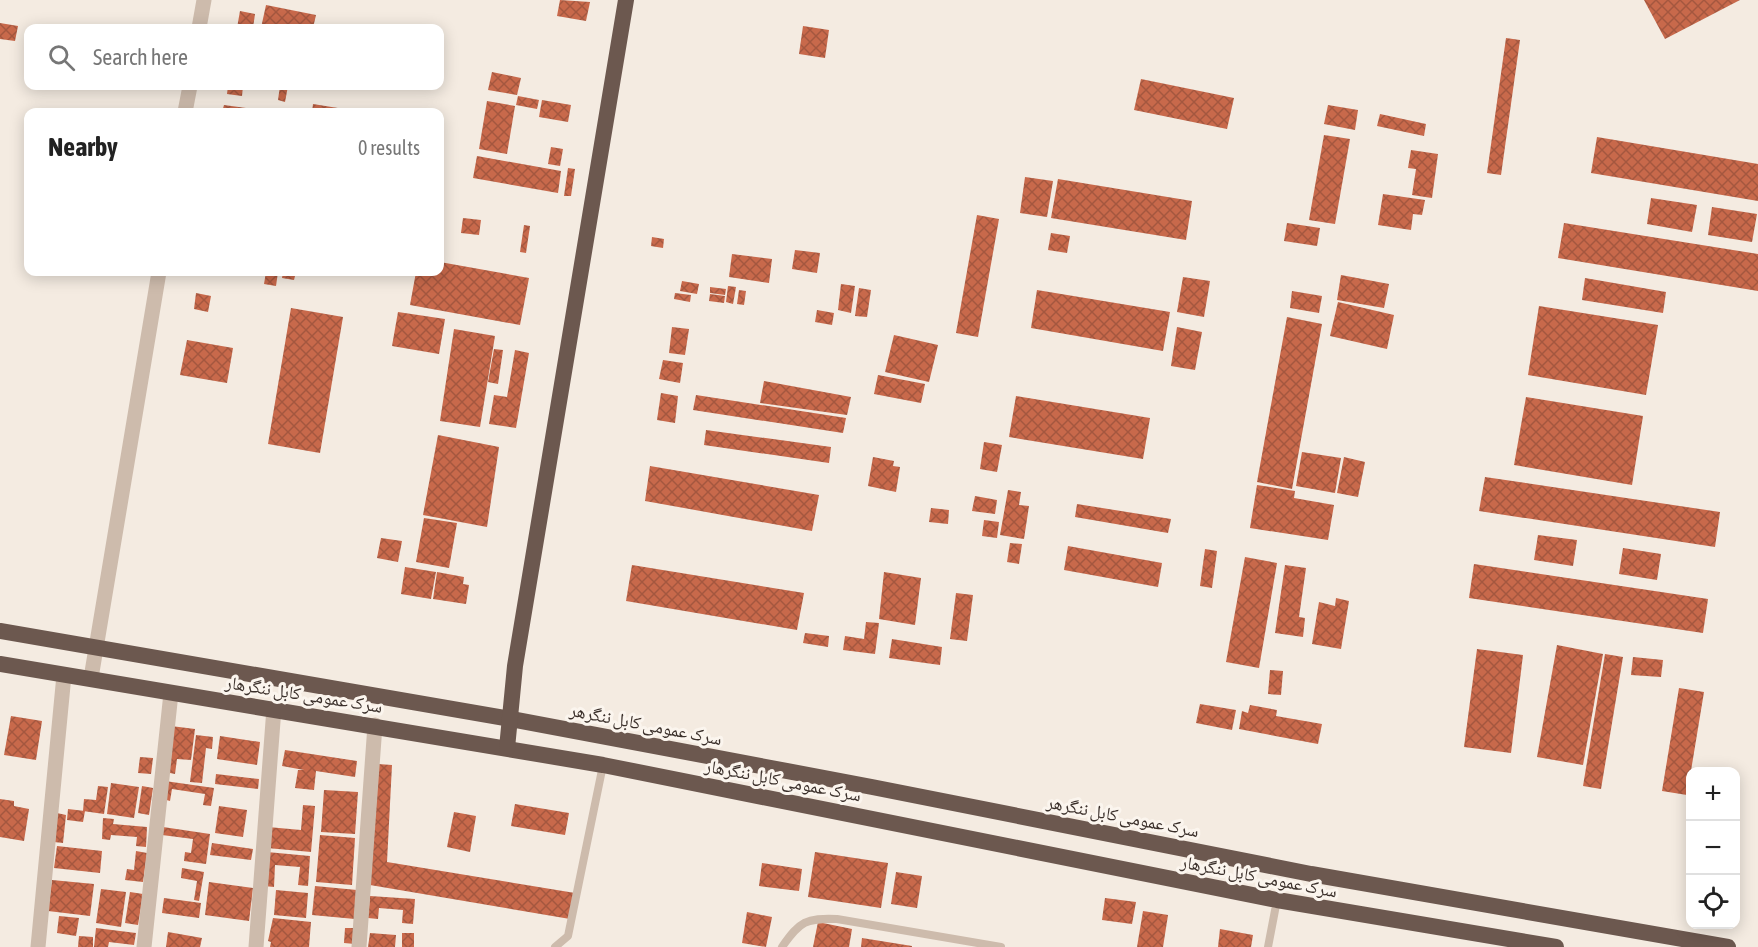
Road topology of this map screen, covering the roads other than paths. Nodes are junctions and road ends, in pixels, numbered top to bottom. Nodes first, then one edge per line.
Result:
1 (204, 0) edge
2 (626, 0) edge
3 (200, 24) edge
4 (189, 90) edge
5 (186, 108) edge
6 (158, 276) edge
7 (0, 631) edge
8 (96, 648) junction
9 (0, 664) edge
10 (64, 675) junction
11 (91, 678) junction
12 (171, 693) junction
13 (274, 708) junction
14 (511, 719) junction
15 (375, 725) junction
16 (507, 748) junction
17 (603, 765) junction
18 (1277, 900) junction
19 (38, 947) edge
20 (144, 947) edge
21 (256, 947) edge
22 (358, 947) edge
23 (555, 947) edge
24 (782, 947) edge
25 (1001, 947) edge
26 (1268, 947) edge
27 (1556, 947) edge
28 (1728, 947) edge

1 - 3 street
2 - 14 highway
4 - 5 street
6 - 8 street
7 - 8 highway, سرک عمومی کابل ننگرهار
8 - 11 street
8 - 14 highway, سرک عمومی کابل ننگرهار
9 - 10 highway, سرک عمومی کابل ننگرهار
10 - 11 highway, سرک عمومی کابل ننگرهار
10 - 19 street
11 - 12 highway, سرک عمومی کابل ننگرهار
12 - 13 highway, سرک عمومی کابل ننگرهار
12 - 20 street
13 - 15 highway, سرک عمومی کابل ننگرهار
13 - 21 street
14 - 16 highway
14 - 28 highway, سرک عمومی کابل ننگرهر
15 - 16 highway, سرک عمومی کابل ننگرهار
15 - 22 street
16 - 17 highway, سرک عمومی کابل ننگرهار
17 - 18 highway, سرک عمومی کابل ننگرهار
17 - 23 lane
18 - 26 lane
18 - 27 highway, سرک عمومی کابل ننگرهار
24 - 25 lane

